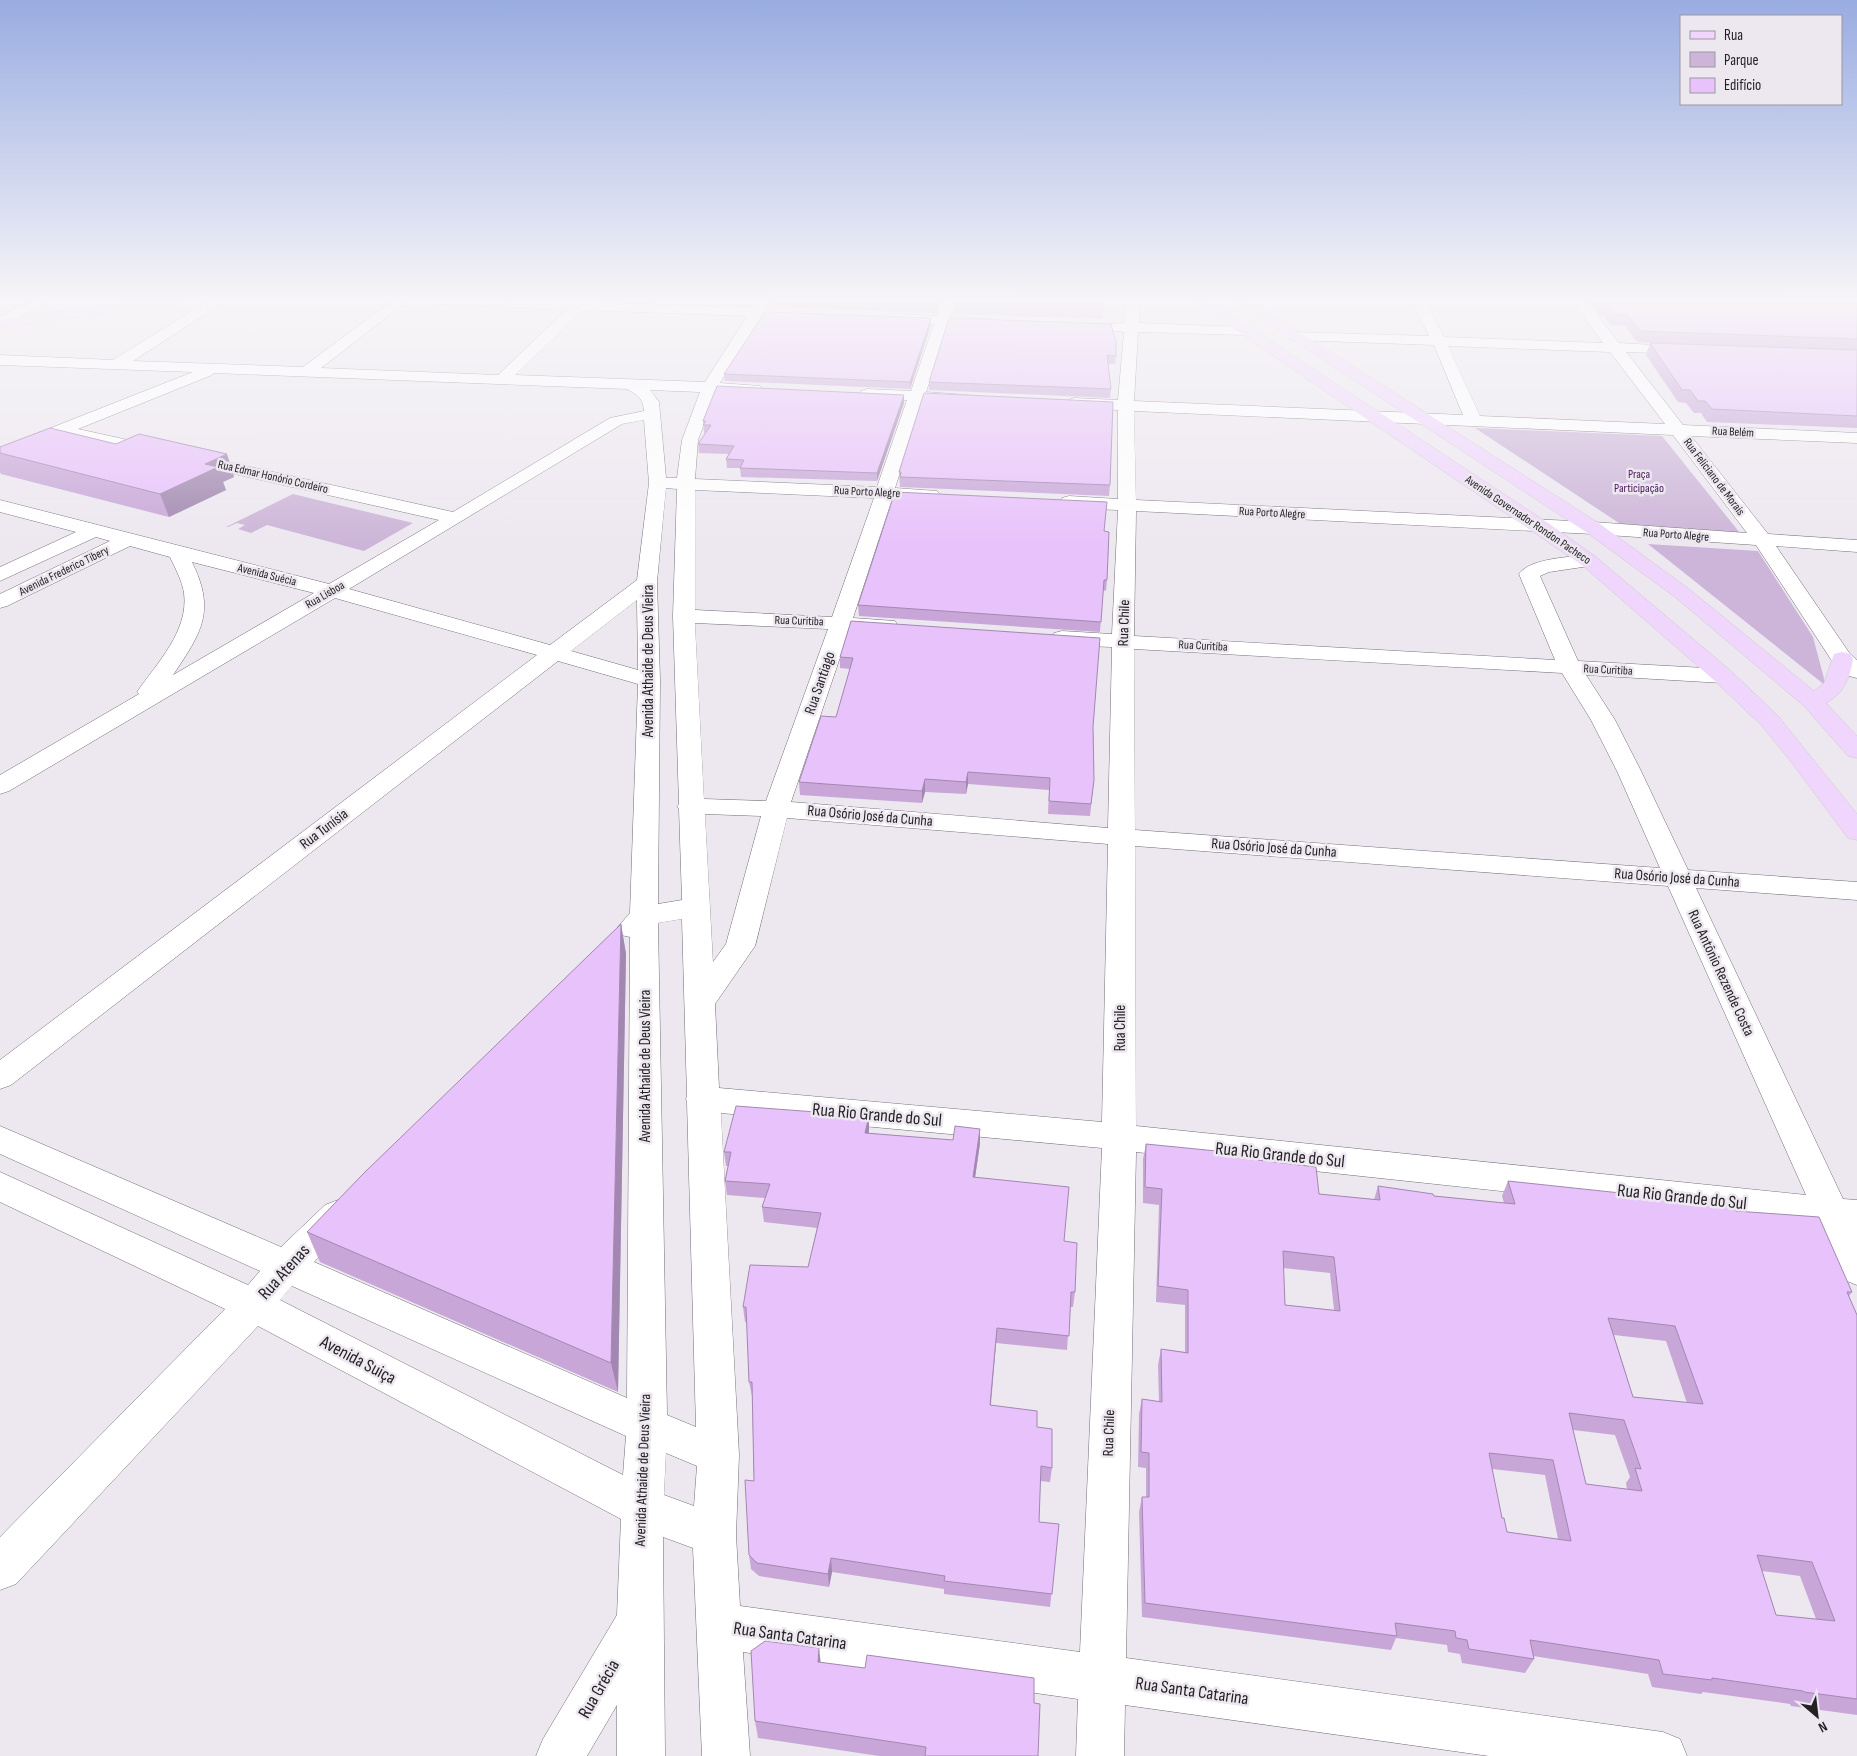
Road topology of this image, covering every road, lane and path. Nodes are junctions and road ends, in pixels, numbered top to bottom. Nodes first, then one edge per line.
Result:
1 (180, 382) edge
2 (552, 382) edge
3 (713, 382) edge
4 (921, 382) edge
5 (1125, 382) edge
6 (1319, 382) edge
7 (1368, 382) edge
8 (1457, 382) edge
9 (1642, 382) edge
10 (632, 385) junction
11 (677, 386) junction
12 (710, 387) junction
13 (769, 389) edge
14 (847, 393) edge
15 (916, 396) junction
16 (973, 398) edge
17 (1059, 402) edge
18 (1126, 405) junction
19 (652, 408) junction
20 (1369, 416) junction
21 (1420, 418) junction
22 (1473, 420) junction
23 (60, 430) junction
24 (1678, 430) junction
25 (1857, 438) edge
26 (0, 454) edge
27 (672, 483) junction
28 (884, 493) junction
29 (952, 496) edge
30 (1050, 501) edge
31 (1128, 505) junction
32 (0, 506) edge
33 (456, 518) junction
34 (48, 519) junction
35 (0, 522) edge
36 (1541, 527) junction
37 (1593, 528) junction
38 (96, 530) junction
39 (129, 539) junction
40 (1763, 541) junction
41 (1857, 546) edge
42 (178, 553) junction
43 (1589, 561) junction
44 (0, 576) edge
45 (647, 582) junction
46 (333, 590) junction
47 (0, 602) edge
48 (684, 616) junction
49 (842, 623) junction
50 (909, 627) edge
51 (1045, 636) edge
52 (1123, 642) junction
53 (554, 652) junction
54 (1849, 665) edge
55 (1570, 668) junction
56 (1723, 676) junction
57 (649, 680) junction
58 (1812, 701) junction
59 (141, 703) junction
60 (1857, 751) edge
61 (0, 786) edge
62 (690, 806) junction
63 (776, 809) junction
64 (1857, 832) edge
65 (1121, 837) junction
66 (1677, 878) junction
67 (1857, 891) edge
68 (696, 907) junction
69 (644, 916) junction
70 (609, 950) edge
71 (700, 1002) junction
72 (0, 1077) edge
73 (702, 1099) junction
74 (0, 1138) edge
75 (1119, 1138) junction
76 (0, 1186) edge
77 (363, 1191) edge
78 (1844, 1214) edge
79 (286, 1266) junction
80 (1857, 1269) edge
81 (254, 1305) junction
82 (647, 1426) junction
83 (718, 1455) junction
84 (641, 1507) junction
85 (714, 1535) junction
86 (0, 1568) edge
87 (639, 1622) junction
88 (721, 1626) junction
89 (1101, 1678) junction
90 (560, 1756) edge
91 (641, 1756) edge
92 (726, 1756) edge
93 (1100, 1756) edge
94 (1663, 1756) edge

1 - 23 street
2 - 10 street
3 - 12 street, Avenida Athaide de Deus Vieira
4 - 15 street, Rua Santiago
5 - 18 street, Rua Chile
6 - 20 main road, Avenida Governador Rondon Pacheco
7 - 21 main road, Avenida Governador Rondon Pacheco
8 - 22 street
9 - 24 street, Rua Feliciano de Morais
10 - 11 street
10 - 19 street
11 - 12 street
11 - 19 street, Rua Lisboa
12 - 13 street
12 - 27 street, Avenida Athaide de Deus Vieira
14 - 15 street
15 - 16 street
15 - 28 street, Rua Santiago
17 - 18 street, Rua Belém
18 - 20 street, Rua Belém
18 - 31 street, Rua Chile
19 - 27 street, Avenida Athaide de Deus Vieira
19 - 33 street, Rua Lisboa
20 - 21 street, Rua Belém
20 - 36 main road, Avenida Governador Rondon Pacheco
21 - 22 street, Rua Belém
21 - 37 main road, Avenida Governador Rondon Pacheco
22 - 24 street, Rua Belém
23 - 26 street
23 - 33 street, Rua Edmar Honório Cordeiro
24 - 25 street, Rua Belém
24 - 40 street, Rua Feliciano de Morais
27 - 28 street, Rua Porto Alegre
27 - 45 street, Avenida Athaide de Deus Vieira
27 - 48 street, Avenida Athaide de Deus Vieira
28 - 29 street, Rua Porto Alegre
28 - 49 street, Rua Santiago
30 - 31 street, Rua Porto Alegre
31 - 36 street, Rua Porto Alegre
31 - 52 street, Rua Chile
32 - 34 street, Avenida Suécia
33 - 46 street, Rua Lisboa
34 - 35 street
34 - 38 street, Avenida Suécia
36 - 37 street, Rua Porto Alegre
36 - 43 main road, Avenida Governador Rondon Pacheco
37 - 40 street, Rua Porto Alegre
37 - 58 main road, Avenida Governador Rondon Pacheco
38 - 39 street, Avenida Suécia
38 - 44 street, Avenida Frederico Tibery
39 - 42 street, Avenida Suécia
39 - 47 street, Avenida Frederico Tibery
40 - 41 street, Rua Porto Alegre
40 - 54 street, Rua Feliciano de Morais
42 - 46 street, Avenida Suécia
42 - 59 street
43 - 55 street, Rua Antônio Rezende Costa
43 - 56 main road, Avenida Governador Rondon Pacheco
45 - 53 street, Rua Tunísia
45 - 57 street, Avenida Athaide de Deus Vieira
46 - 53 street, Avenida Suécia
46 - 59 street, Rua Lisboa
48 - 49 street, Rua Curitiba
48 - 62 street, Avenida Athaide de Deus Vieira
49 - 50 street, Rua Curitiba
49 - 63 street, Rua Santiago
51 - 52 street, Rua Curitiba
52 - 55 street, Rua Curitiba
52 - 65 street, Rua Chile
53 - 57 street, Avenida Suécia
53 - 72 street, Rua Tunísia
54 - 58 main road
55 - 56 street, Rua Curitiba
55 - 66 street, Rua Antônio Rezende Costa
56 - 64 main road, Avenida Governador Rondon Pacheco
57 - 69 street, Avenida Athaide de Deus Vieira
58 - 60 main road, Avenida Governador Rondon Pacheco
59 - 61 street, Rua Lisboa
62 - 63 street, Rua Osório José da Cunha
62 - 68 street, Avenida Athaide de Deus Vieira
63 - 65 street, Rua Osório José da Cunha
63 - 71 street, Rua Santiago
65 - 66 street, Rua Osório José da Cunha
65 - 75 street, Rua Chile
66 - 67 street, Rua Osório José da Cunha
66 - 78 street, Rua Antônio Rezende Costa
68 - 69 street
68 - 71 street, Avenida Athaide de Deus Vieira
69 - 70 street
69 - 82 street, Avenida Athaide de Deus Vieira
71 - 73 street, Avenida Athaide de Deus Vieira
73 - 75 street, Rua Rio Grande do Sul
73 - 83 street, Avenida Athaide de Deus Vieira
74 - 79 street
75 - 78 street, Rua Rio Grande do Sul
75 - 89 street, Rua Chile
76 - 81 street, Avenida Suiça
77 - 79 street, Rua Atenas
78 - 80 street, Rua Antônio Rezende Costa
79 - 81 street, Rua Atenas
79 - 82 street
81 - 84 street, Avenida Suiça
81 - 86 street, Rua Atenas
82 - 83 street
82 - 84 street, Avenida Athaide de Deus Vieira
83 - 85 street, Avenida Athaide de Deus Vieira
84 - 85 street, Avenida Suiça
84 - 87 street, Avenida Athaide de Deus Vieira
85 - 88 street, Avenida Athaide de Deus Vieira
87 - 90 street, Rua Grécia
87 - 91 street, Avenida Athaide de Deus Vieira
88 - 89 street, Rua Santa Catarina
88 - 92 street, Avenida Athaide de Deus Vieira
89 - 93 street, Rua Chile
89 - 94 street, Rua Santa Catarina

